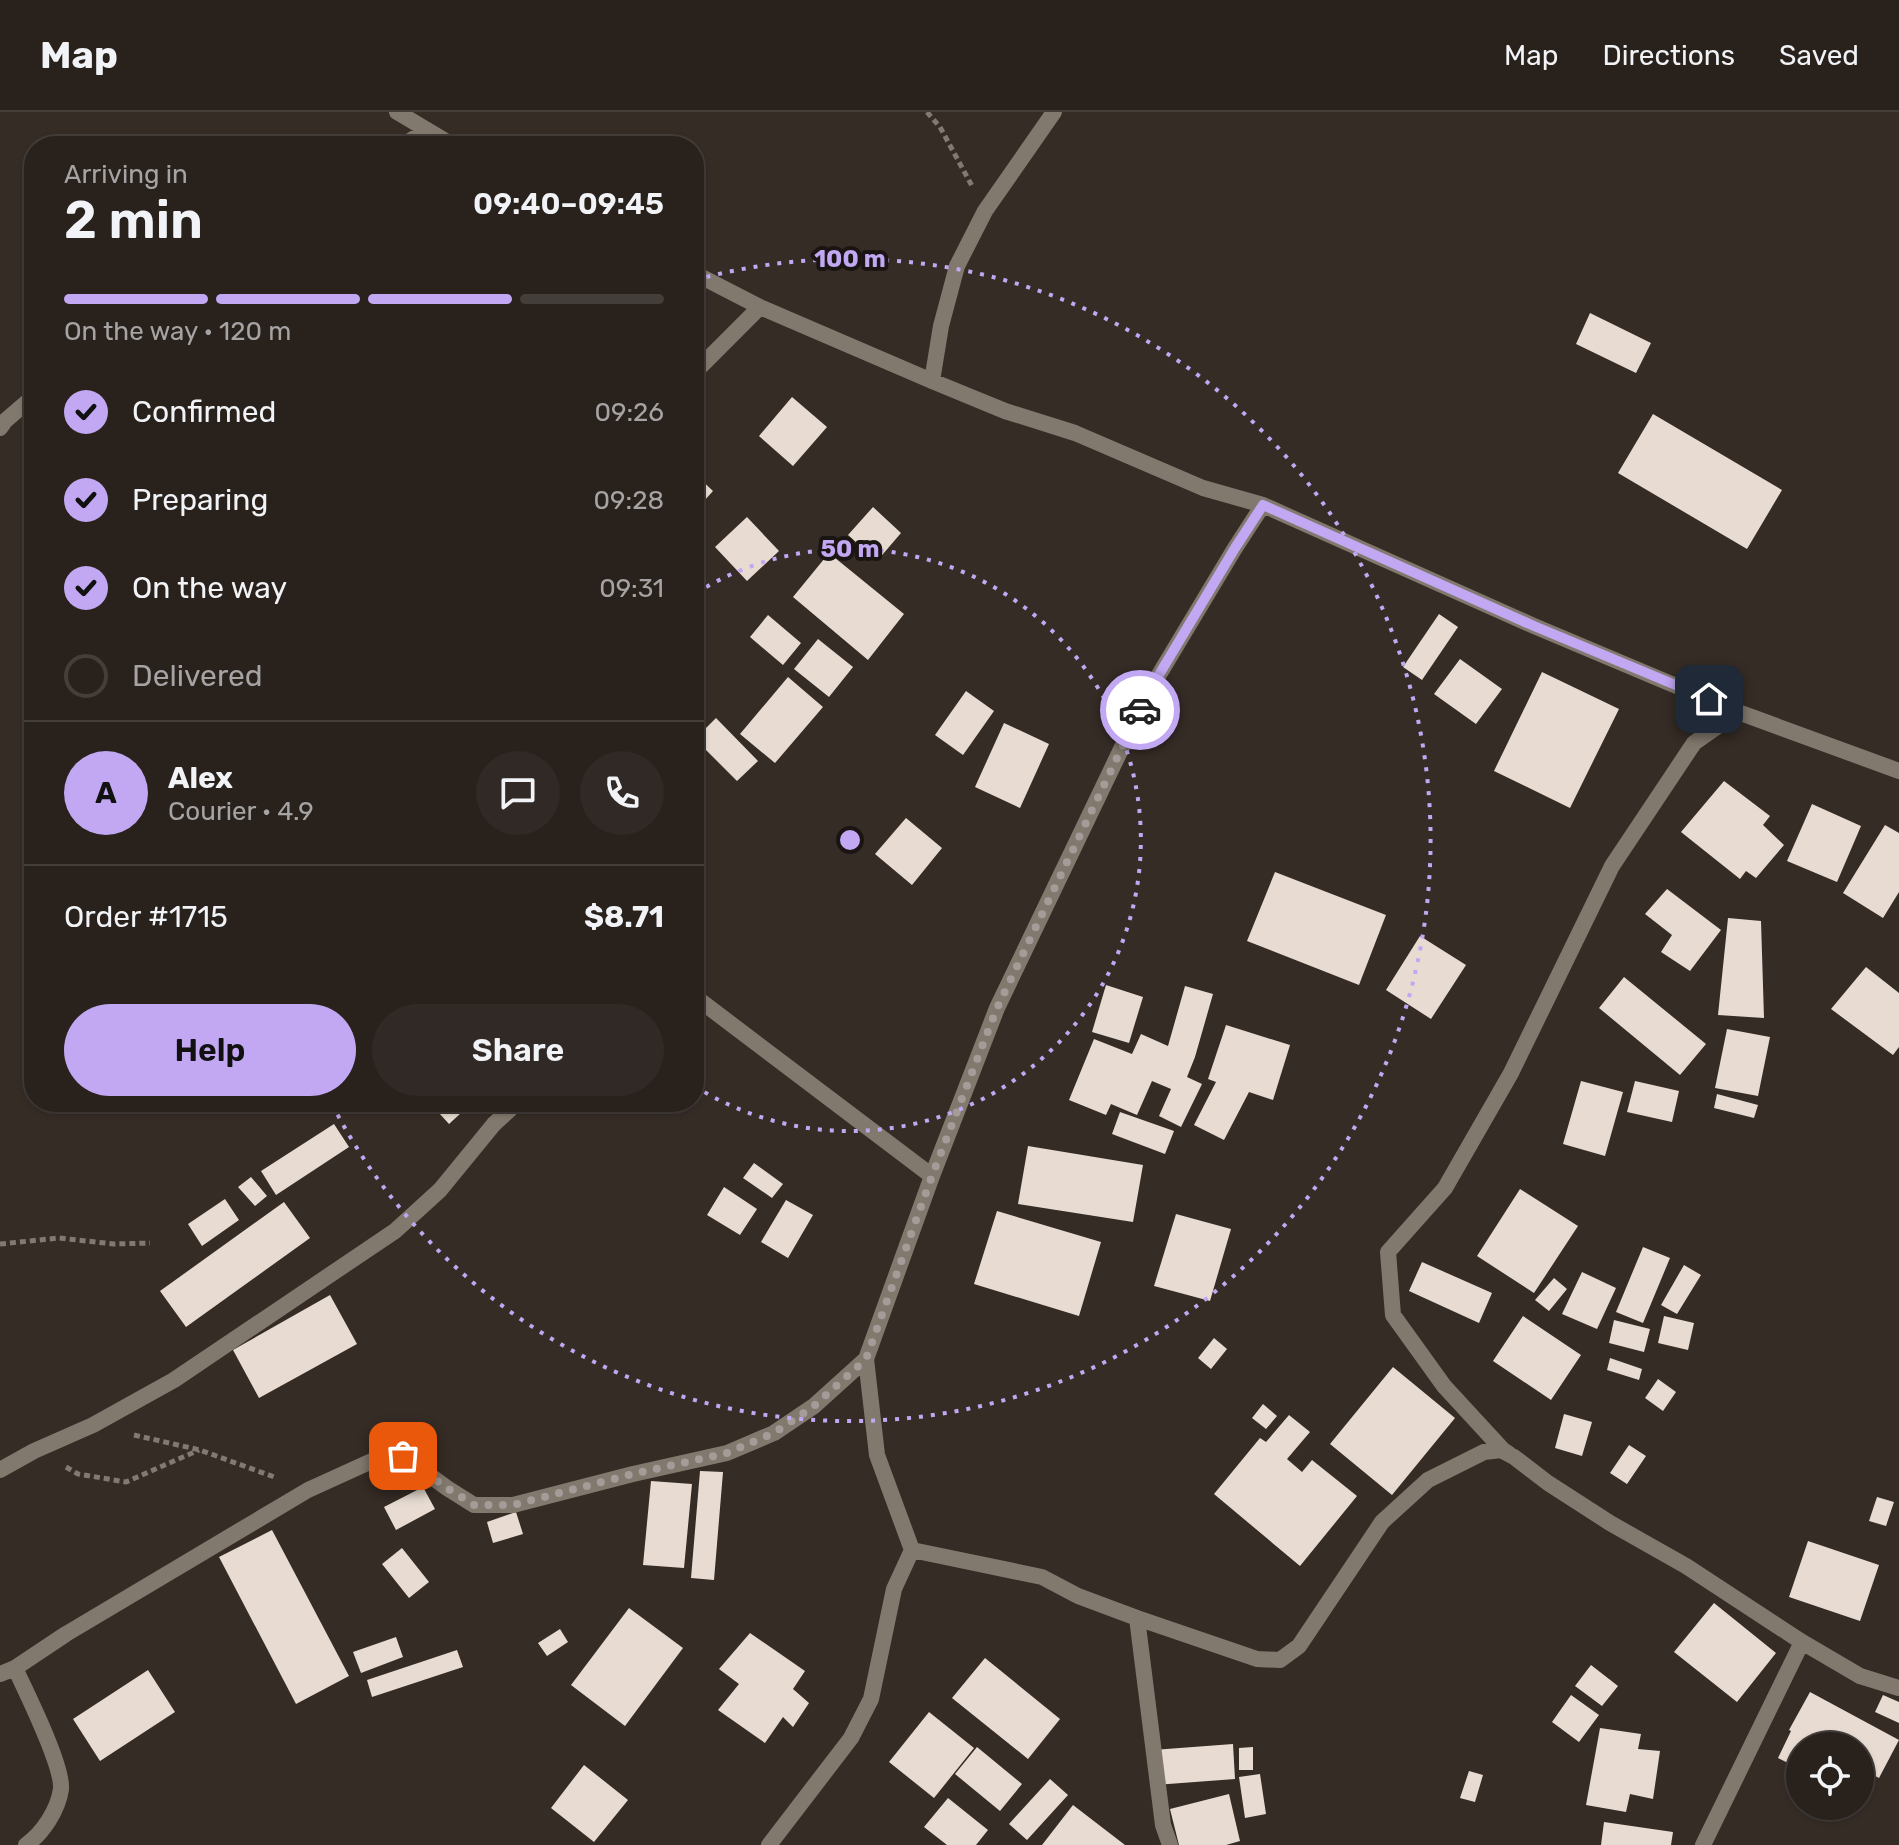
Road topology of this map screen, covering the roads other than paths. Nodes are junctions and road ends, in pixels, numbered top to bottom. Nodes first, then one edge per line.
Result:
1 (397, 112) edge
2 (1054, 112) edge
3 (427, 130) junction
4 (418, 136) edge
5 (437, 136) edge
6 (704, 278) edge
7 (760, 307) junction
8 (704, 363) edge
9 (932, 381) junction
10 (24, 405) edge
11 (0, 428) edge
12 (1263, 505) junction
13 (1738, 712) junction
14 (1899, 771) edge
15 (704, 1004) edge
16 (507, 1112) edge
17 (932, 1176) junction
18 (866, 1359) junction
19 (1514, 1457) junction
20 (0, 1470) edge
21 (912, 1550) junction
22 (1137, 1618) junction
23 (1802, 1642) junction
24 (8, 1671) edge
25 (1899, 1688) edge
26 (26, 1845) edge
27 (769, 1845) edge
28 (1170, 1845) edge
29 (1703, 1845) edge

1 - 3 street
2 - 9 street
3 - 4 street
3 - 5 street
6 - 7 street
7 - 8 street
7 - 9 street
9 - 12 street
10 - 11 street
12 - 13 street
12 - 17 street
13 - 14 street
13 - 19 street
15 - 17 street
16 - 20 street
17 - 18 street
18 - 21 street
18 - 24 street
19 - 22 street
19 - 23 street
21 - 22 street
21 - 27 street
22 - 28 street
23 - 25 street
23 - 29 street
24 - 26 street

